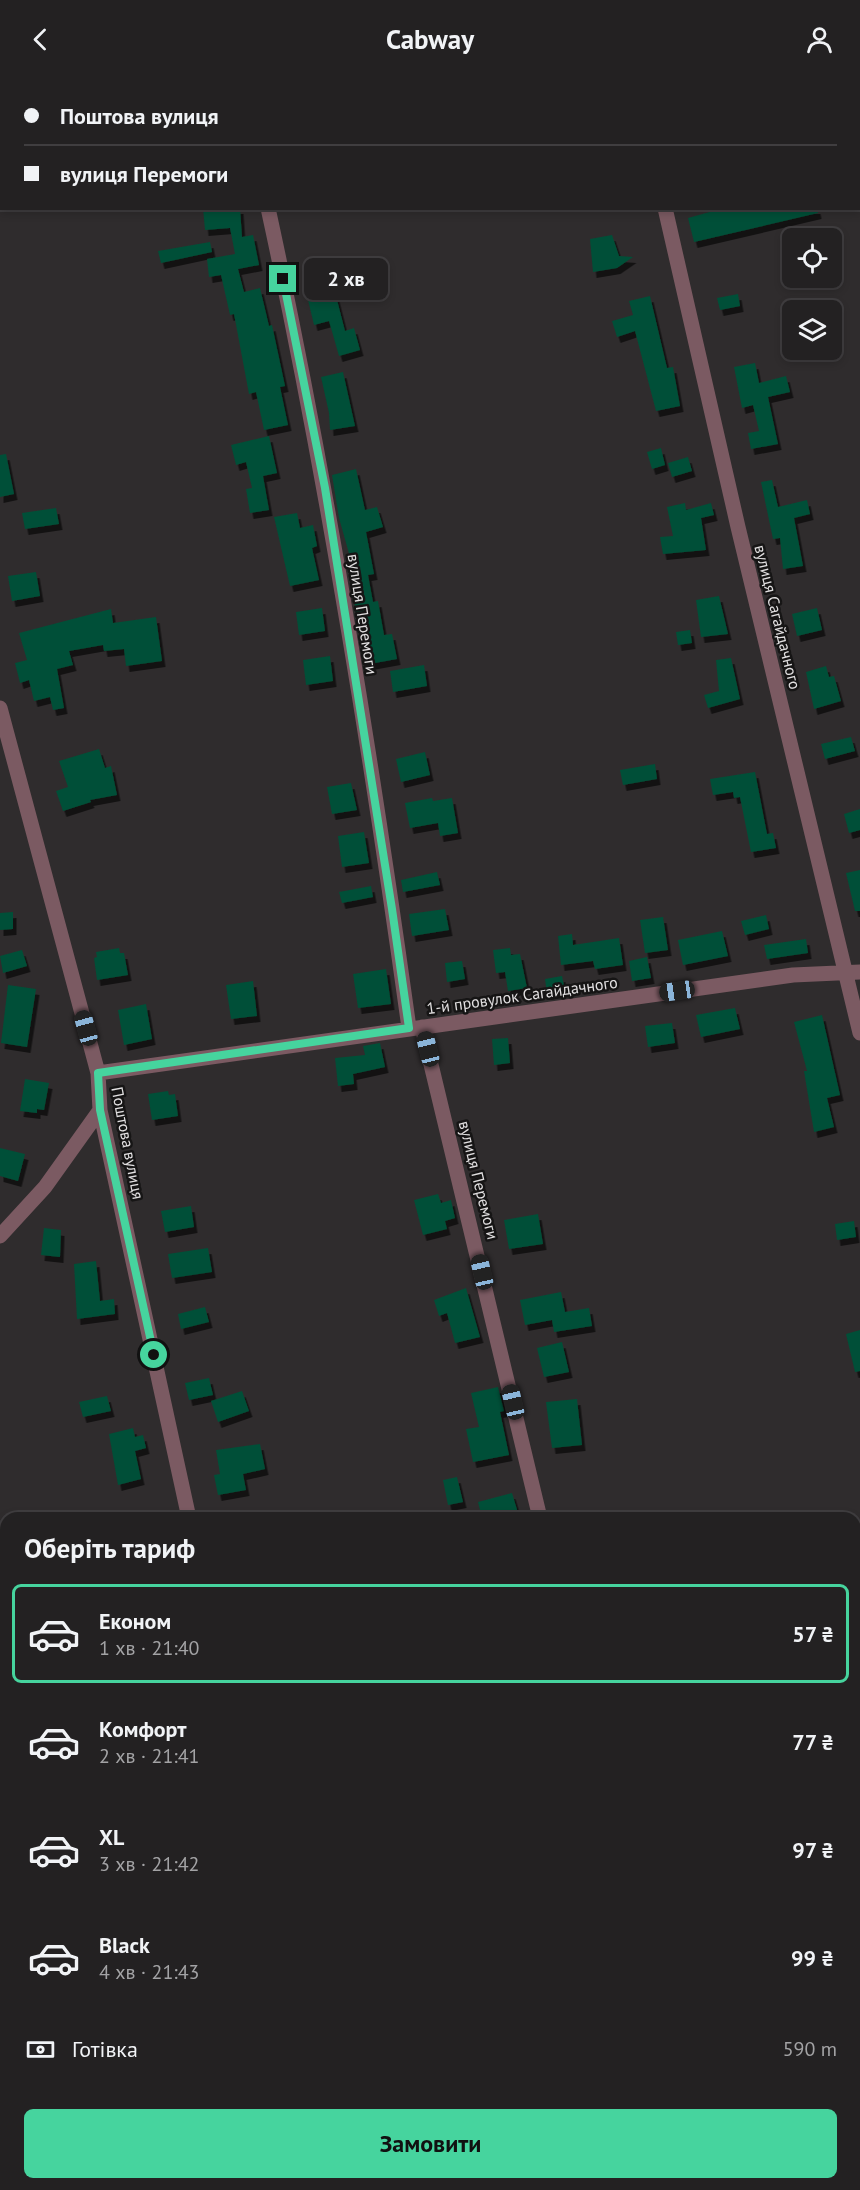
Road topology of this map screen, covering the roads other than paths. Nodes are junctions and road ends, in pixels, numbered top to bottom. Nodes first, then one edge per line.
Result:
1 (268, 210) edge
2 (665, 210) edge
3 (0, 708) edge
4 (853, 973) edge
5 (416, 1027) junction
6 (860, 1033) edge
7 (98, 1073) junction
8 (100, 1110) junction
9 (1, 1232) edge
10 (188, 1512) edge
11 (538, 1512) edge

1 - 5 street, вулиця Перемоги
2 - 4 street, вулиця Сагайдачного
3 - 7 street, Поштова вулиця
4 - 5 street, 1-й провулок Сагайдачного
4 - 6 street, вулиця Сагайдачного
5 - 7 street, 1-й провулок Сагайдачного
5 - 11 street, вулиця Перемоги
7 - 8 street, Поштова вулиця
8 - 9 street
8 - 10 street, Поштова вулиця

